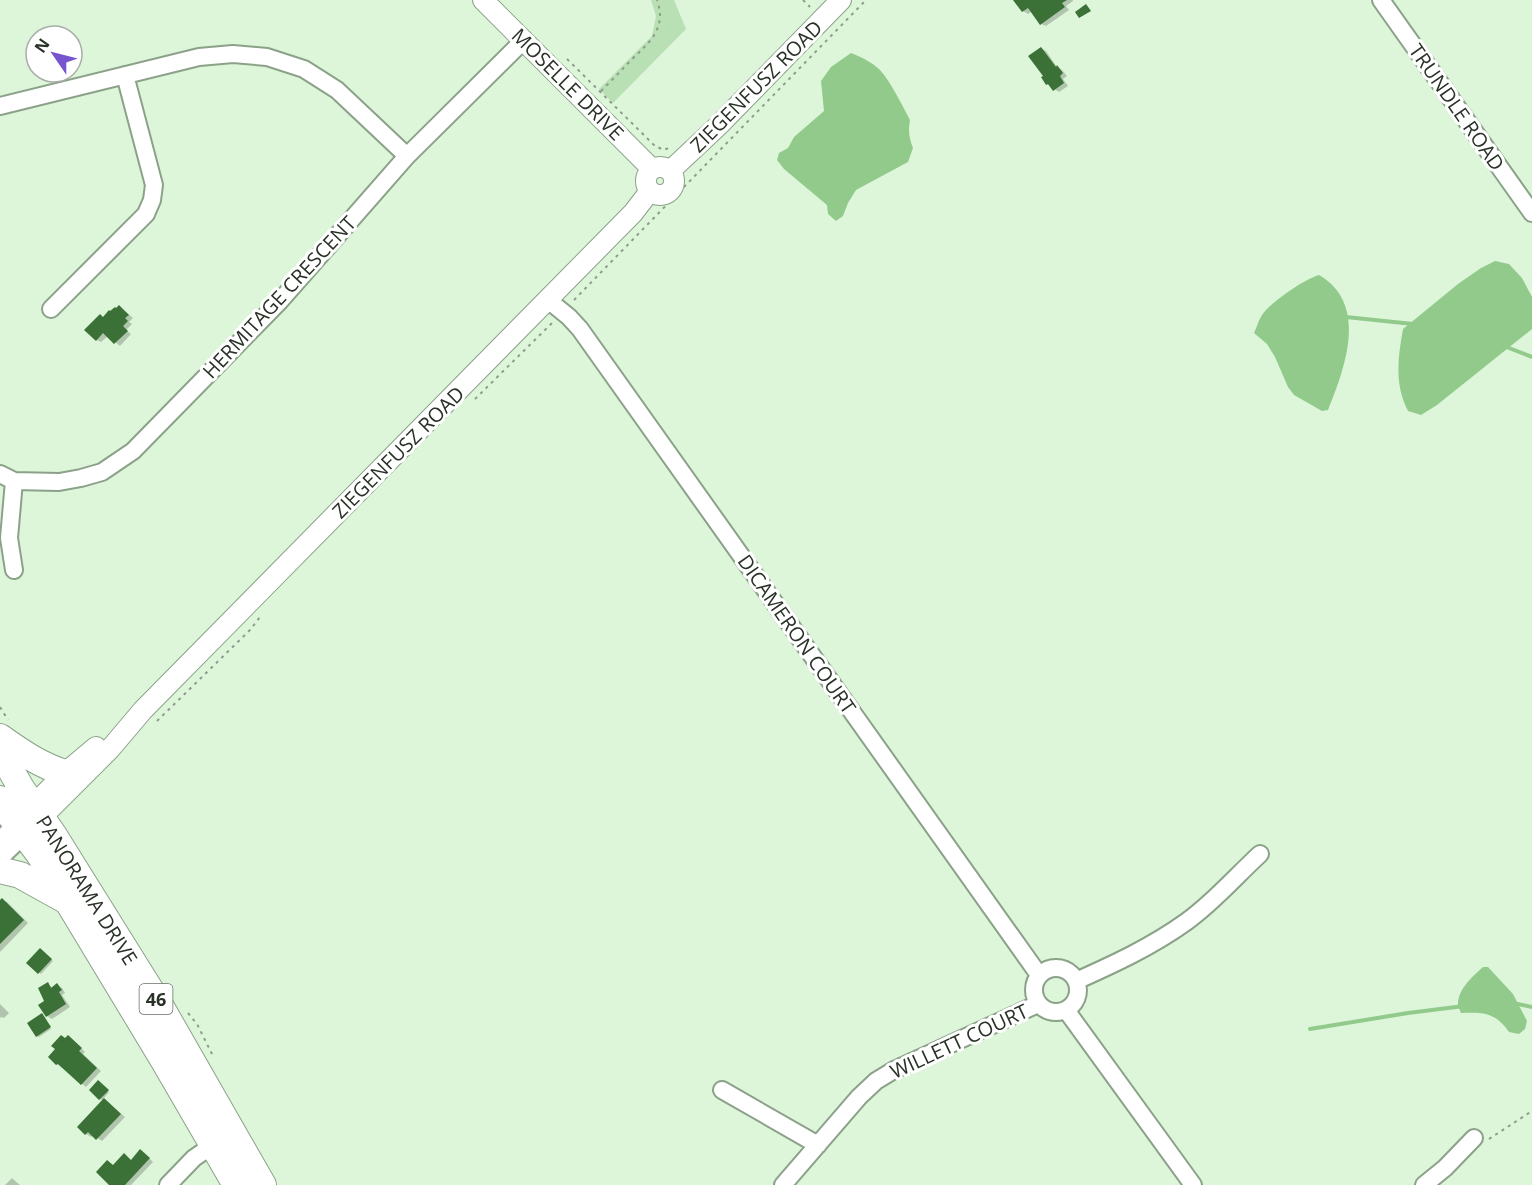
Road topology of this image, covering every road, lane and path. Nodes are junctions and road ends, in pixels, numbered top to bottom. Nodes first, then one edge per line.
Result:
1 (483, 0) edge
2 (657, 0) edge
3 (803, 0) edge
4 (841, 0) edge
5 (866, 0) edge
6 (1381, 0) edge
7 (812, 9) dead end
8 (524, 40) junction
9 (566, 58) dead end
10 (125, 75) junction
11 (601, 91) junction
12 (0, 106) edge
13 (677, 143) dead end
14 (407, 156) junction
15 (661, 170) junction
16 (1532, 213) edge
17 (548, 300) junction
18 (574, 300) dead end
19 (51, 309) dead end
20 (556, 319) dead end
21 (473, 400) dead end
22 (7, 477) edge
23 (14, 570) dead end
24 (267, 610) dead end
25 (147, 718) junction
26 (0, 737) edge
27 (0, 752) edge
28 (65, 773) junction
29 (0, 799) edge
30 (23, 824) edge
31 (1260, 854) dead end
32 (0, 858) edge
33 (0, 870) edge
34 (67, 901) junction
35 (1040, 975) junction
36 (1076, 981) junction
37 (1038, 1004) junction
38 (185, 1009) dead end
39 (1066, 1010) junction
40 (213, 1059) dead end
41 (722, 1090) dead end
42 (1532, 1111) edge
43 (1474, 1138) joint
44 (213, 1145) junction
45 (818, 1145) junction
46 (168, 1185) edge
47 (236, 1185) edge
48 (263, 1185) edge
49 (783, 1185) edge
50 (1193, 1185) edge
51 (1424, 1185) edge

1 - 8 street, MOSELLE DRIVE
2 - 11 path
3 - 7 path
4 - 15 street, ZIEGENFUSZ ROAD
5 - 18 path
6 - 16 street, TRUNDLE ROAD
8 - 14 street, HERMITAGE CRESCENT
8 - 15 street, MOSELLE DRIVE
9 - 11 path
10 - 12 street
10 - 14 street
10 - 19 street
11 - 13 path
14 - 22 street, HERMITAGE CRESCENT
15 - 17 street, ZIEGENFUSZ ROAD
17 - 25 street, ZIEGENFUSZ ROAD
17 - 35 street, DICAMERON COURT
20 - 21 path
22 - 23 street
24 - 25 path
25 - 28 street, ZIEGENFUSZ ROAD
25 - 30 street, ZIEGENFUSZ ROAD
26 - 28 main road
27 - 30 main road, PANORAMA DRIVE / 46
28 - 30 street, ZIEGENFUSZ ROAD
29 - 30 main road, PANORAMA DRIVE / 46
30 - 32 street
30 - 34 main road, PANORAMA DRIVE / 46
30 - 48 main road, PANORAMA DRIVE / 46
31 - 36 street
33 - 34 main road
34 - 44 main road, PANORAMA DRIVE / 46
35 - 36 street
35 - 37 street
36 - 39 street
37 - 39 street
37 - 45 street, WILLETT COURT
38 - 40 path
39 - 50 street
41 - 45 street
42 - 43 path
43 - 51 street
44 - 46 street
44 - 47 main road, PANORAMA DRIVE / 46
45 - 49 street, WILLETT COURT

